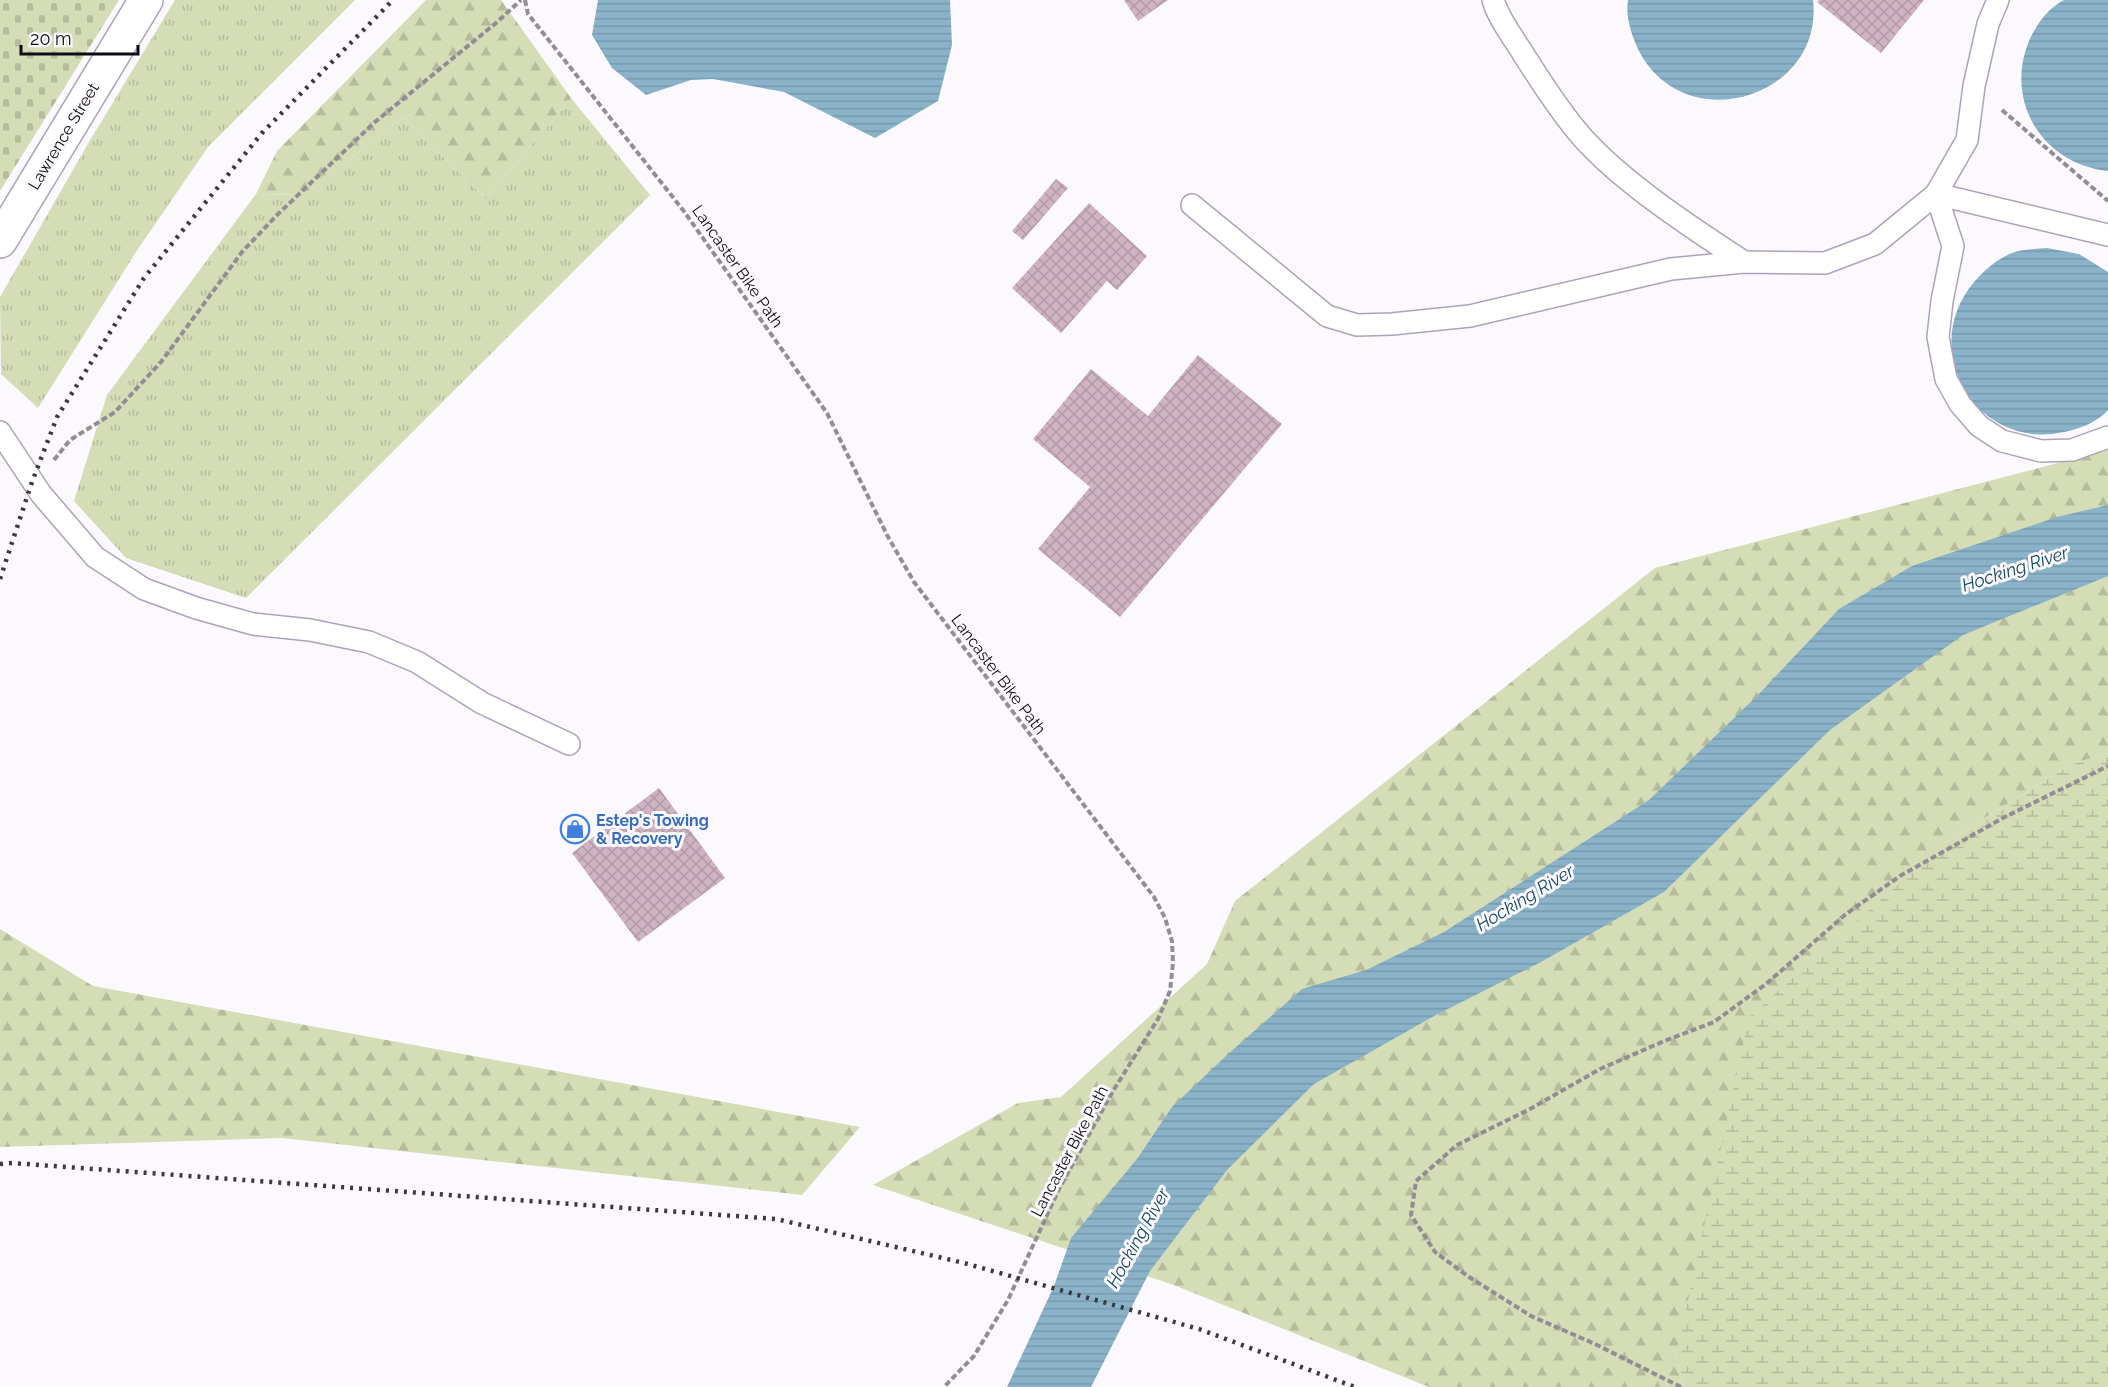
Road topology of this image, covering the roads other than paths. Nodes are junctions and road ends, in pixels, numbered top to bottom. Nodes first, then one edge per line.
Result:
1 (146, 0) edge
2 (1492, 0) edge
3 (1998, 0) edge
4 (1936, 194) junction
5 (1192, 205) dead end
6 (2108, 235) edge
7 (0, 241) edge
8 (1744, 262) junction
9 (0, 432) edge
10 (2108, 437) edge
11 (569, 744) dead end

1 - 7 street, Lawrence Street
2 - 8 lane
3 - 4 lane
4 - 6 lane
4 - 8 lane
4 - 10 lane
5 - 8 lane
9 - 11 lane

